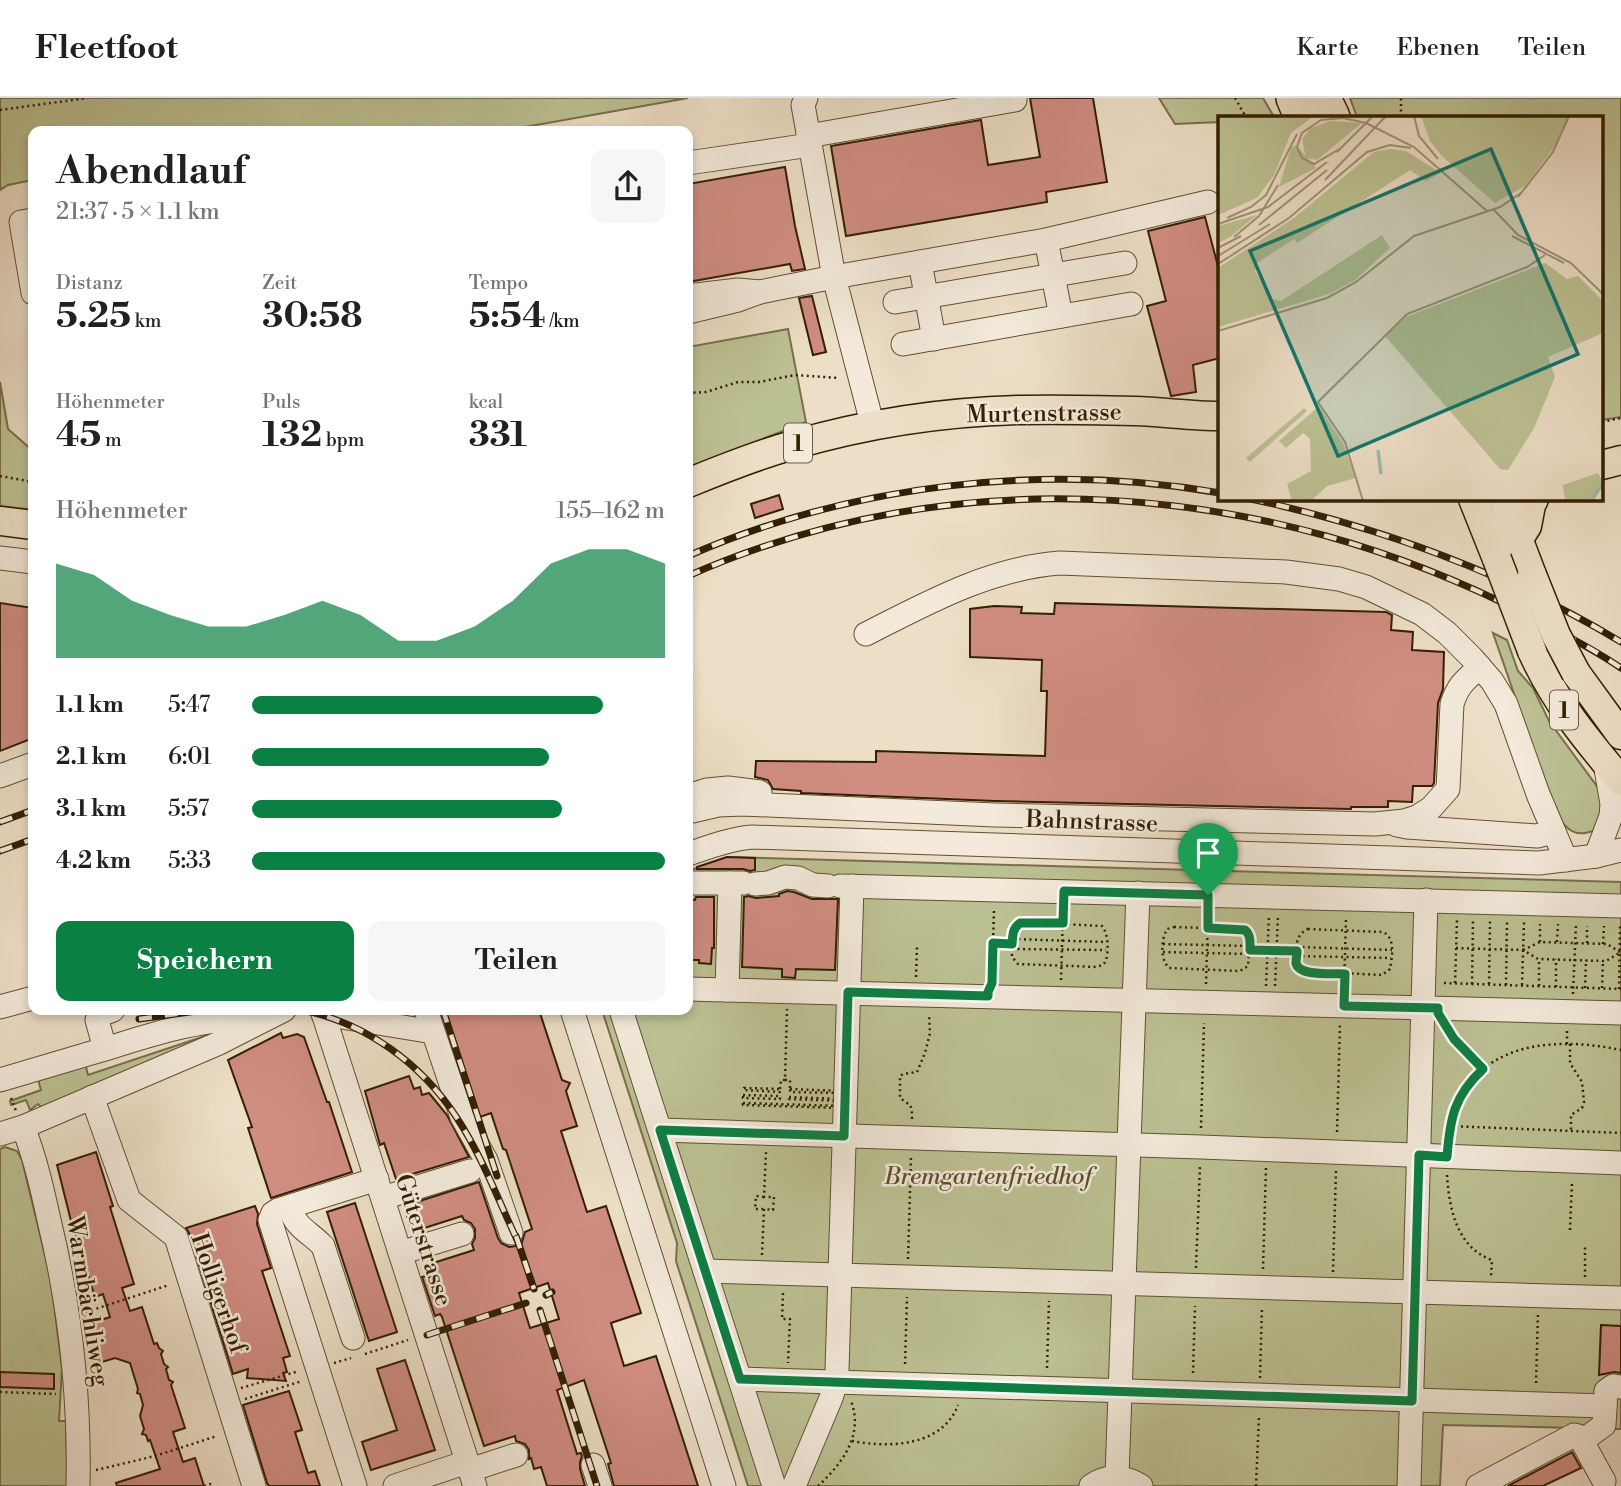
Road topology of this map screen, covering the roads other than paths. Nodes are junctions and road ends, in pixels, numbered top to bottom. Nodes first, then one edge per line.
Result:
1 (806, 98) edge
2 (1293, 98) edge
3 (1324, 98) edge
4 (1015, 100) edge
5 (1301, 116) edge
6 (1333, 116) edge
7 (809, 140) junction
8 (693, 162) edge
9 (1208, 202) dead end
10 (28, 221) edge
11 (1046, 240) junction
12 (920, 262) junction
13 (28, 263) edge
14 (1125, 263) dead end
15 (1053, 275) junction
16 (834, 277) junction
17 (693, 290) edge
18 (749, 291) junction
19 (693, 296) edge
20 (926, 296) junction
21 (895, 302) dead end
22 (1131, 304) dead end
23 (693, 311) edge
24 (1061, 316) junction
25 (934, 339) junction
26 (903, 344) dead end
27 (1218, 417) edge
28 (873, 427) junction
29 (1621, 460) edge
30 (1604, 464) edge
31 (693, 481) edge
32 (1473, 500) edge
33 (1503, 500) edge
34 (1534, 500) edge
35 (0, 521) edge
36 (28, 524) edge
37 (1518, 540) junction
38 (0, 558) edge
39 (28, 561) edge
40 (866, 634) dead end
41 (1480, 667) junction
42 (1621, 735) edge
43 (28, 766) edge
44 (1613, 772) edge
45 (0, 776) edge
46 (693, 794) edge
47 (786, 806) junction
48 (825, 807) junction
49 (693, 811) edge
50 (1028, 816) junction
51 (1298, 822) junction
52 (1390, 823) junction
53 (1554, 832) junction
54 (823, 840) junction
55 (1027, 845) junction
56 (1621, 850) edge
57 (693, 852) edge
58 (1297, 855) junction
59 (1596, 856) junction
60 (1566, 860) junction
61 (693, 883) edge
62 (743, 884) junction
63 (840, 886) junction
64 (1138, 894) junction
65 (1426, 900) junction
66 (1621, 906) edge
67 (693, 989) edge
68 (727, 990) junction
69 (848, 992) junction
70 (28, 999) edge
71 (1134, 1000) junction
72 (0, 1007) edge
73 (1621, 1013) edge
74 (100, 1015) edge
75 (274, 1015) edge
76 (323, 1015) edge
77 (339, 1015) edge
78 (428, 1015) edge
79 (574, 1015) edge
80 (623, 1015) edge
81 (1438, 1017) junction
82 (252, 1026) junction
83 (433, 1032) junction
84 (104, 1049) junction
85 (6, 1089) edge
86 (92, 1097) junction
87 (19, 1119) junction
88 (660, 1130) junction
89 (0, 1134) edge
90 (844, 1136) junction
91 (1129, 1145) junction
92 (1419, 1155) junction
93 (1621, 1163) edge
94 (470, 1171) dead end
95 (380, 1189) junction
96 (289, 1206) junction
97 (511, 1233) dead end
98 (462, 1234) dead end
99 (400, 1253) junction
100 (705, 1270) junction
101 (840, 1275) junction
102 (1124, 1283) junction
103 (1415, 1292) junction
104 (1621, 1298) edge
105 (353, 1338) dead end
106 (740, 1379) junction
107 (836, 1382) junction
108 (1621, 1387) edge
109 (1120, 1391) junction
110 (1412, 1401) junction
111 (1605, 1406) junction
112 (1582, 1441) junction
113 (516, 1455) dead end
114 (471, 1473) edge
115 (1118, 1477) junction
116 (78, 1479) edge
117 (1606, 1480) edge
118 (254, 1486) edge
119 (355, 1486) edge
120 (395, 1486) edge
121 (724, 1486) edge
122 (774, 1486) edge
123 (794, 1486) edge
124 (1091, 1486) edge
125 (1141, 1486) edge
126 (1409, 1486) edge
127 (1478, 1486) edge

1 - 7 street
2 - 5 highway
3 - 6 highway
4 - 7 street
7 - 8 street
7 - 16 street
9 - 11 street
10 - 13 street
11 - 12 street
11 - 15 street
12 - 16 street
12 - 20 street
14 - 15 street
15 - 20 street
15 - 24 street
16 - 18 street
16 - 28 street
17 - 18 street
18 - 19 street
18 - 23 street
20 - 21 street
20 - 25 street
22 - 24 street
24 - 25 street
25 - 26 street
27 - 28 main road, Murtenstrasse / 1
28 - 31 main road, Murtenstrasse / 1
29 - 30 main road
32 - 44 main road, 1, bridge
33 - 37 main road, 1
34 - 37 main road
35 - 36 main road
37 - 42 main road, 1, bridge
38 - 39 street
40 - 41 street
41 - 52 street
41 - 53 street
43 - 45 street
44 - 59 street
46 - 47 street
47 - 48 street
47 - 49 street
48 - 50 street
48 - 54 street
50 - 51 street
50 - 55 street
51 - 52 street
51 - 58 street
52 - 53 street
53 - 60 street
54 - 55 street, Bahnstrasse
54 - 57 street, Bahnstrasse
55 - 58 street, Bahnstrasse
56 - 59 street, Bahnstrasse
58 - 60 street, Bahnstrasse
59 - 60 street, Bahnstrasse
61 - 62 street
62 - 63 street
62 - 68 street
63 - 64 street
63 - 69 street
64 - 65 street
64 - 71 street
65 - 66 street
65 - 81 street
67 - 68 street
68 - 69 street
69 - 71 street
69 - 90 street
70 - 72 street
71 - 81 street
71 - 91 street
73 - 81 street
74 - 84 street
75 - 82 street
76 - 95 street, Güterstrasse
77 - 83 street
78 - 83 street
79 - 121 street
80 - 88 street
81 - 92 street
82 - 84 street
82 - 86 street
83 - 97 street
84 - 85 street
86 - 87 street
86 - 118 street, Holligerhof
87 - 89 street
87 - 116 street, Warmbächliweg
88 - 90 street
88 - 100 street
90 - 91 street
90 - 101 street
91 - 92 street
91 - 102 street
92 - 93 street
92 - 103 street
94 - 95 street
95 - 96 street
95 - 99 street, Güterstrasse
96 - 105 street
96 - 119 street
98 - 99 street
99 - 114 street, Güterstrasse
100 - 101 street
100 - 106 street
101 - 102 street
101 - 107 street
102 - 103 street
102 - 109 street
103 - 104 street
103 - 110 street
106 - 107 street
106 - 122 street
107 - 109 street
107 - 123 street
108 - 111 street
109 - 110 street
109 - 115 street
110 - 111 street
110 - 126 street
111 - 112 street
112 - 117 street
112 - 127 street
113 - 114 street
114 - 120 street
115 - 124 street
115 - 125 street

